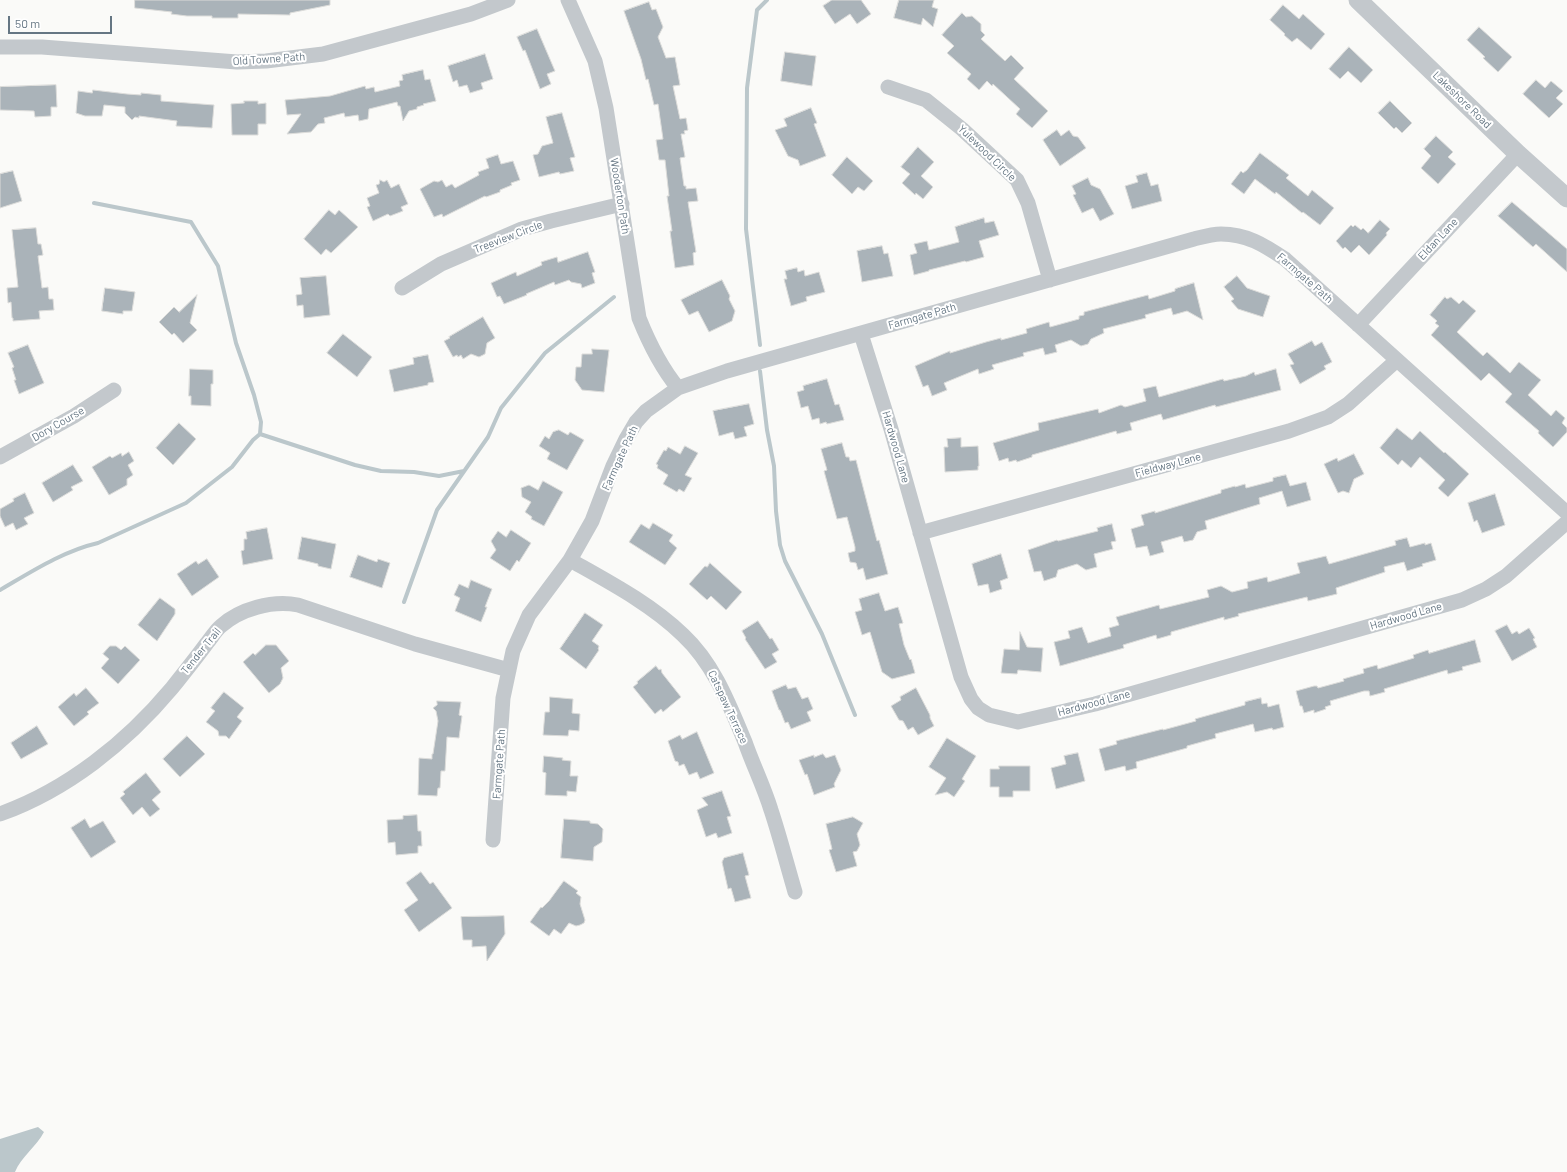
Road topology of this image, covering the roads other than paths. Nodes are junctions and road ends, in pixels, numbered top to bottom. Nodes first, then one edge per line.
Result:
1 (508, 0) edge
2 (568, 0) edge
3 (1358, 0) edge
4 (0, 47) edge
5 (888, 87) dead end
6 (1518, 154) junction
7 (1567, 198) edge
8 (622, 204) junction
9 (1050, 280) junction
10 (402, 288) dead end
11 (1358, 325) junction
12 (861, 334) junction
13 (1397, 360) junction
14 (678, 388) junction
15 (114, 390) dead end
16 (2, 452) edge
17 (1567, 513) edge
18 (1567, 522) edge
19 (920, 533) junction
20 (570, 560) junction
21 (509, 670) junction
22 (0, 814) edge
23 (493, 840) dead end
24 (795, 892) dead end

1 - 4 street, Old Towne Path
2 - 8 street, Wooderton Path
3 - 6 street, Lakeshore Road
5 - 9 street, Yulewood Circle
6 - 7 street, Lakeshore Road
6 - 11 street, Eldan Lane
8 - 10 street, Treeview Circle
8 - 14 street, Wooderton Path
9 - 11 street, Farmgate Path
9 - 12 street, Farmgate Path
11 - 13 street, Farmgate Path
12 - 14 street, Farmgate Path
12 - 19 street, Hardwood Lane
13 - 17 street, Farmgate Path
13 - 19 street, Fieldway Lane
14 - 20 street, Farmgate Path
15 - 16 street, Dory Course
18 - 19 street, Hardwood Lane
20 - 21 street, Farmgate Path
20 - 24 street, Catspaw Terrace
21 - 22 street, Tender Trail
21 - 23 street, Farmgate Path

